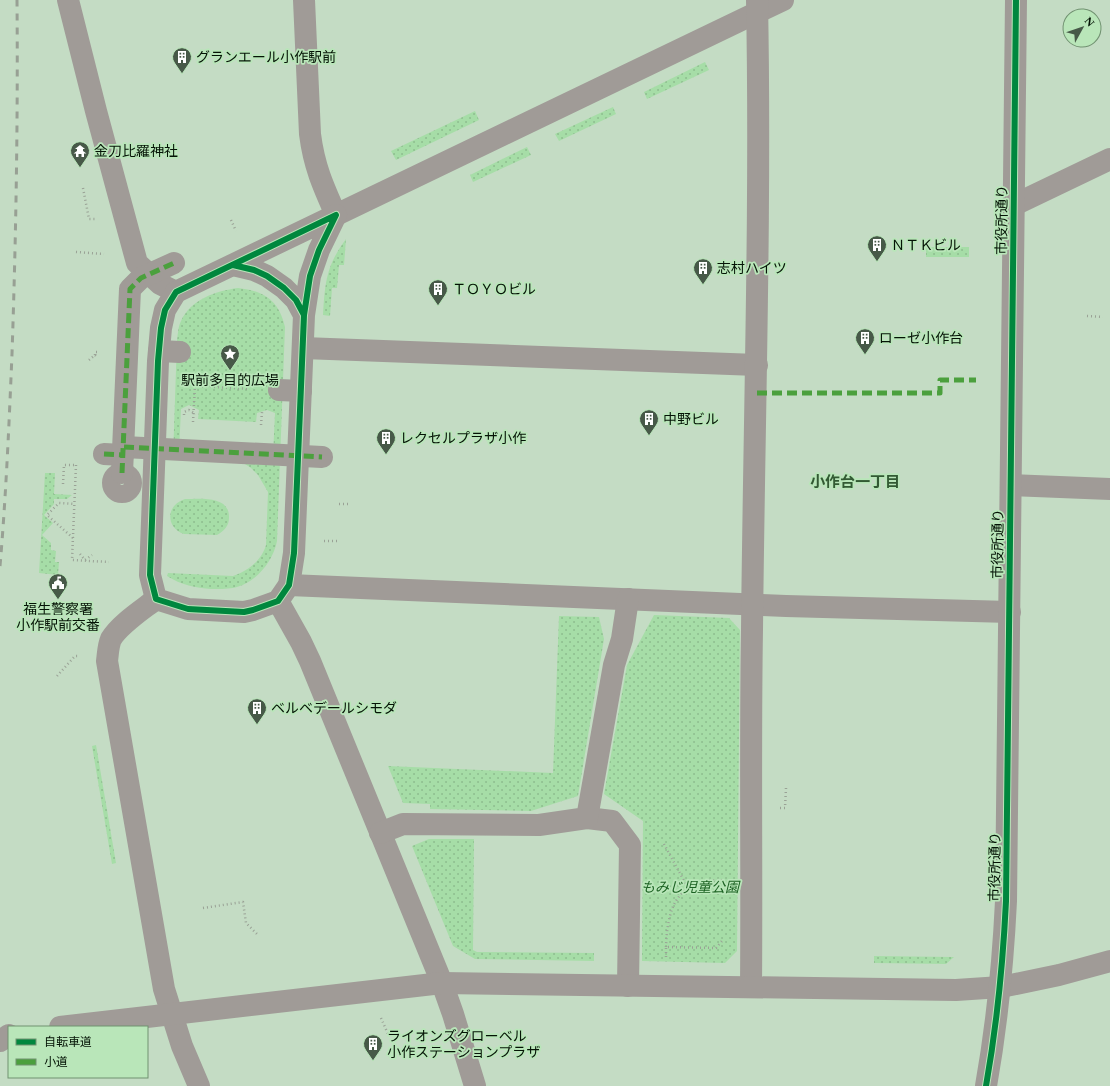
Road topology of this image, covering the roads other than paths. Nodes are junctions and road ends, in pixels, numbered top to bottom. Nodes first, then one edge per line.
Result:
1 (68, 0) edge
2 (304, 0) edge
3 (783, 0) edge
4 (1016, 0) edge
5 (757, 6) edge
6 (1110, 159) edge
7 (1014, 205) junction
8 (336, 214) junction
9 (174, 263) dead end
10 (233, 265) junction
11 (176, 292) junction
12 (304, 315) junction
13 (303, 348) junction
14 (757, 365) junction
15 (279, 390) road end
16 (301, 391) junction
17 (322, 457) dead end
18 (1011, 485) junction
19 (1110, 489) edge
20 (283, 593) junction
21 (156, 599) junction
22 (628, 599) junction
23 (752, 604) junction
24 (1010, 612) junction
25 (587, 818) junction
26 (380, 833) junction
27 (1110, 961) edge
28 (442, 983) junction
29 (628, 986) junction
30 (751, 987) junction
31 (1001, 987) junction
32 (172, 1014) junction
33 (69, 1026) edge
34 (199, 1086) edge
35 (475, 1086) edge
36 (986, 1086) edge

1 - 11 street
2 - 8 street
3 - 5 street
4 - 7 street, 市役所通り
5 - 8 street
5 - 14 street
6 - 7 street
7 - 18 street, 市役所通り
8 - 10 street
8 - 12 street
9 - 17 street, bridge
10 - 11 street
10 - 12 street
11 - 21 street
12 - 13 street
13 - 14 street
13 - 16 street
14 - 23 street
15 - 16 street
16 - 20 street
18 - 19 street
18 - 24 street, 市役所通り
20 - 21 street
20 - 22 street
20 - 26 street
21 - 32 street
22 - 23 street
22 - 25 street
23 - 24 street
23 - 30 street
24 - 31 street, 市役所通り
25 - 26 street
25 - 29 street
26 - 28 street
27 - 31 street
28 - 29 street
28 - 32 street
28 - 35 street
29 - 30 street
30 - 31 street
31 - 36 street, 市役所通り
32 - 33 street
32 - 34 street

